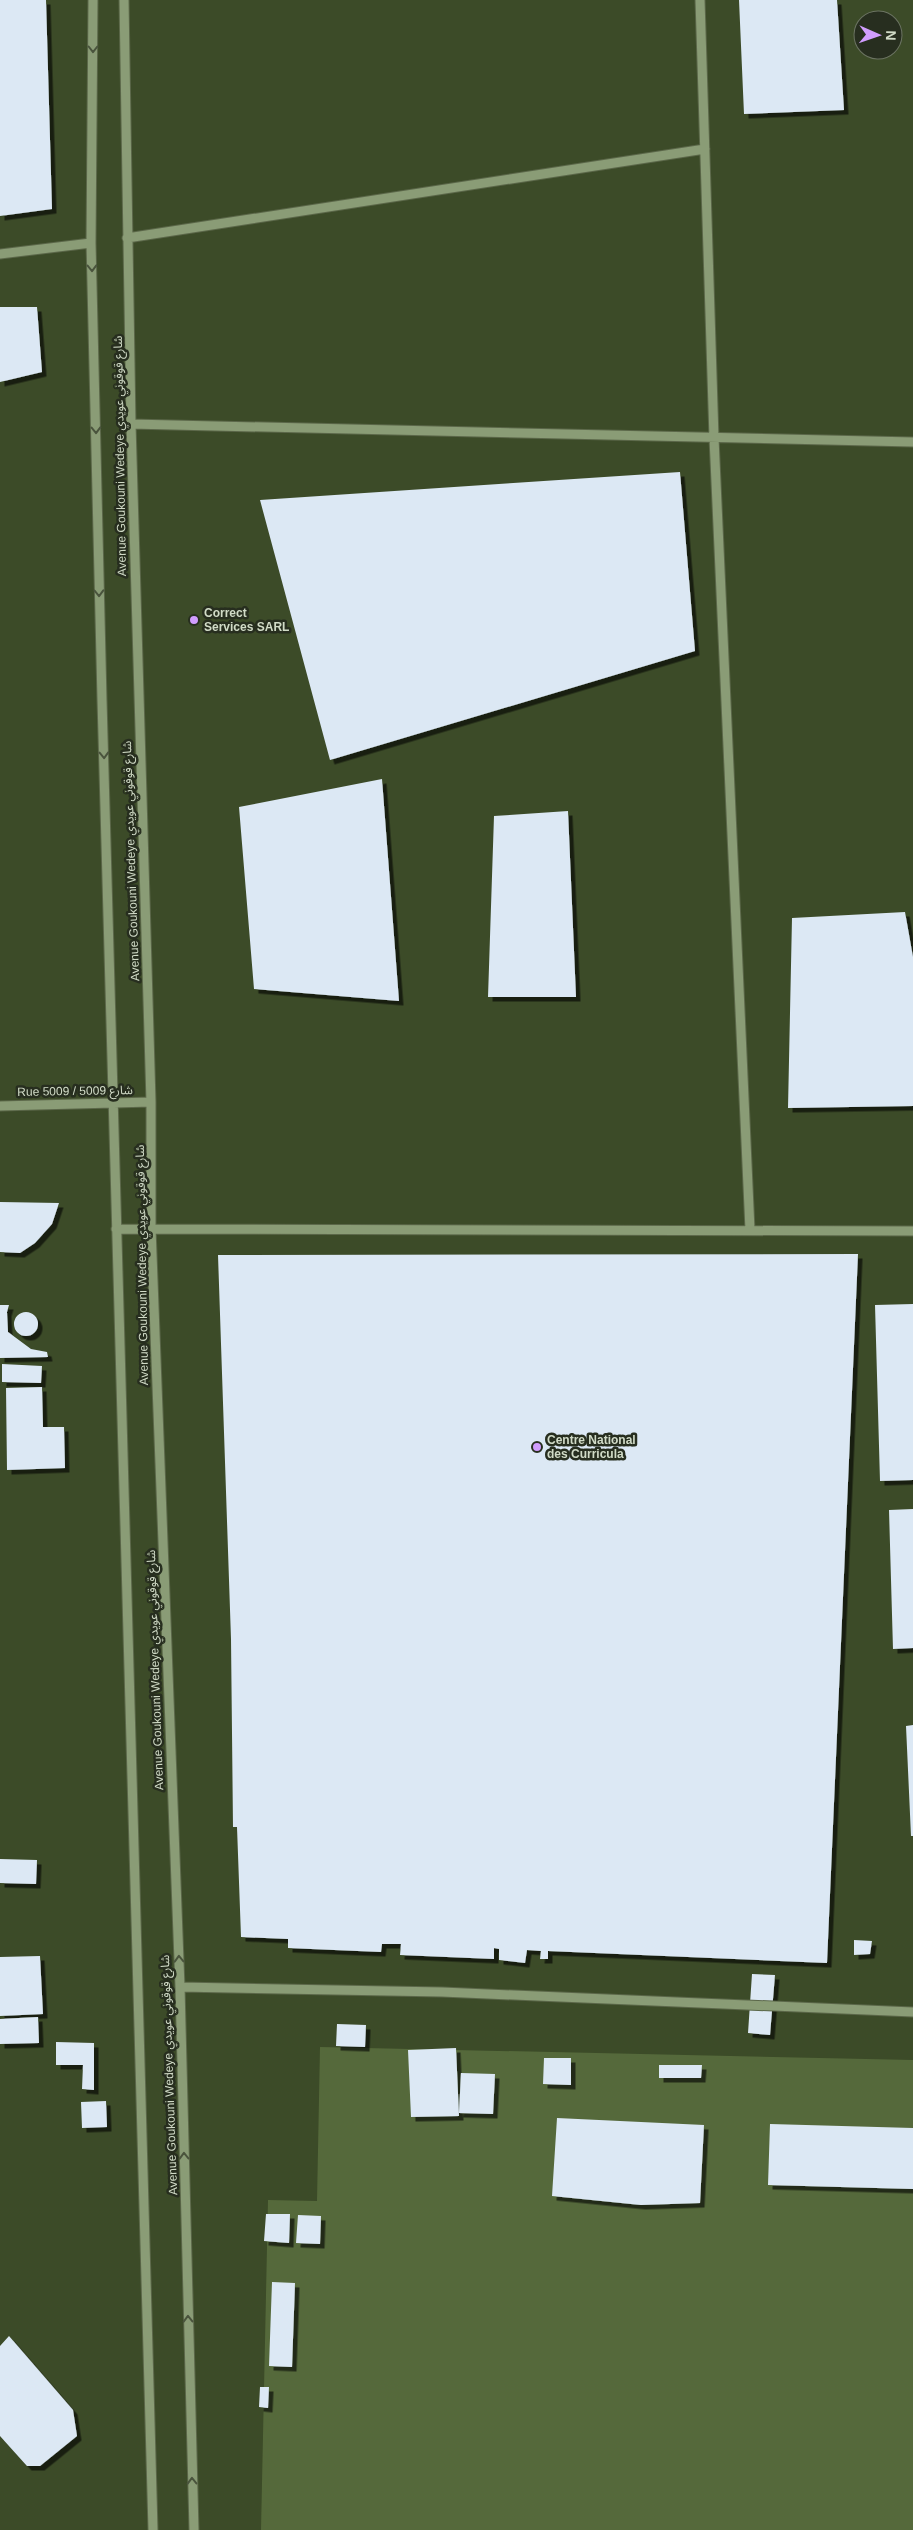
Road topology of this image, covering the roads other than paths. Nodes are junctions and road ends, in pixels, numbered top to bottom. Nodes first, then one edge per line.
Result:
1 (93, 0) edge
2 (124, 0) edge
3 (700, 0) edge
4 (705, 149) junction
5 (128, 238) junction
6 (92, 243) junction
7 (0, 254) edge
8 (131, 424) junction
9 (714, 438) junction
10 (913, 442) edge
11 (151, 1102) junction
12 (115, 1104) junction
13 (0, 1106) edge
14 (151, 1228) junction
15 (116, 1229) junction
16 (750, 1230) junction
17 (913, 1230) edge
18 (180, 1987) junction
19 (913, 2012) edge
20 (153, 2530) edge
21 (194, 2530) edge

1 -> 6 street, Avenue Goukouni Wedeye شارع قوقوني عويدي
2 - 5 street, Avenue Goukouni Wedeye شارع قوقوني عويدي
3 - 4 street
4 - 5 street
4 - 9 street
5 - 8 street, Avenue Goukouni Wedeye شارع قوقوني عويدي
6 - 7 street
6 -> 12 street, Avenue Goukouni Wedeye شارع قوقوني عويدي
8 - 9 street
8 - 11 street, Avenue Goukouni Wedeye شارع قوقوني عويدي
9 - 10 street
9 - 16 street
11 - 12 street, Rue 5009 / شارع 5009
11 - 14 street, Avenue Goukouni Wedeye شارع قوقوني عويدي
12 - 13 street, Rue 5009 / شارع 5009
12 - 15 street, Avenue Goukouni Wedeye شارع قوقوني عويدي
14 - 15 street
14 - 16 street
18 -> 14 street, Avenue Goukouni Wedeye شارع قوقوني عويدي
15 - 20 street, Avenue Goukouni Wedeye شارع قوقوني عويدي
16 - 17 street
18 - 19 street
21 -> 18 street, Avenue Goukouni Wedeye شارع قوقوني عويدي

